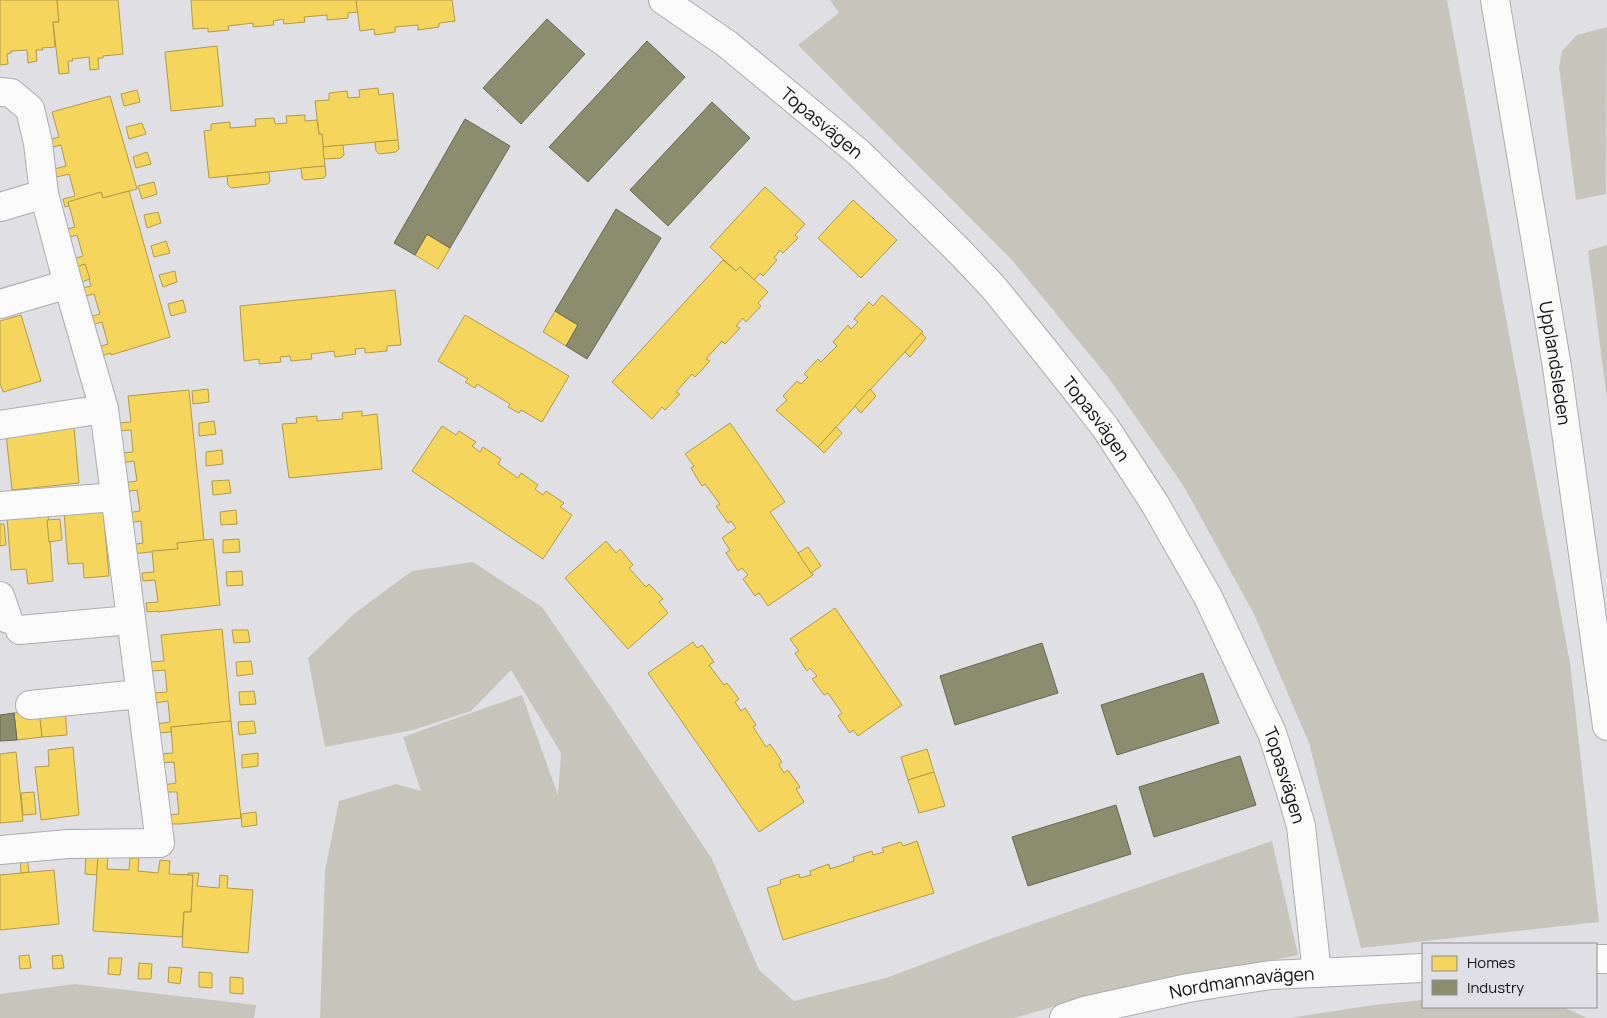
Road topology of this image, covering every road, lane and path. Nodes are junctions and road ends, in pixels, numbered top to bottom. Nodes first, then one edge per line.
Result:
1 (663, 0) edge
2 (1495, 0) edge
3 (0, 92) edge
4 (44, 194) junction
5 (0, 207) edge
6 (68, 284) junction
7 (0, 304) edge
8 (104, 409) junction
9 (0, 425) edge
10 (115, 497) junction
11 (0, 506) edge
12 (9, 615) edge
13 (130, 620) junction
14 (140, 694) junction
15 (30, 705) dead end
16 (1607, 726) edge
17 (0, 850) edge
18 (1422, 968) edge
19 (1317, 972) junction
20 (1078, 1016) edge

1 - 19 street, Topasvägen
2 - 16 street, Upplandsleden
3 - 4 street
4 - 5 street
4 - 6 street
6 - 7 street
6 - 8 street
8 - 9 street
8 - 10 street
10 - 11 street
10 - 13 street
12 - 13 street
13 - 14 street
14 - 15 street
14 - 17 street
18 - 19 street, Nordmannavägen
19 - 20 street, Nordmannavägen

